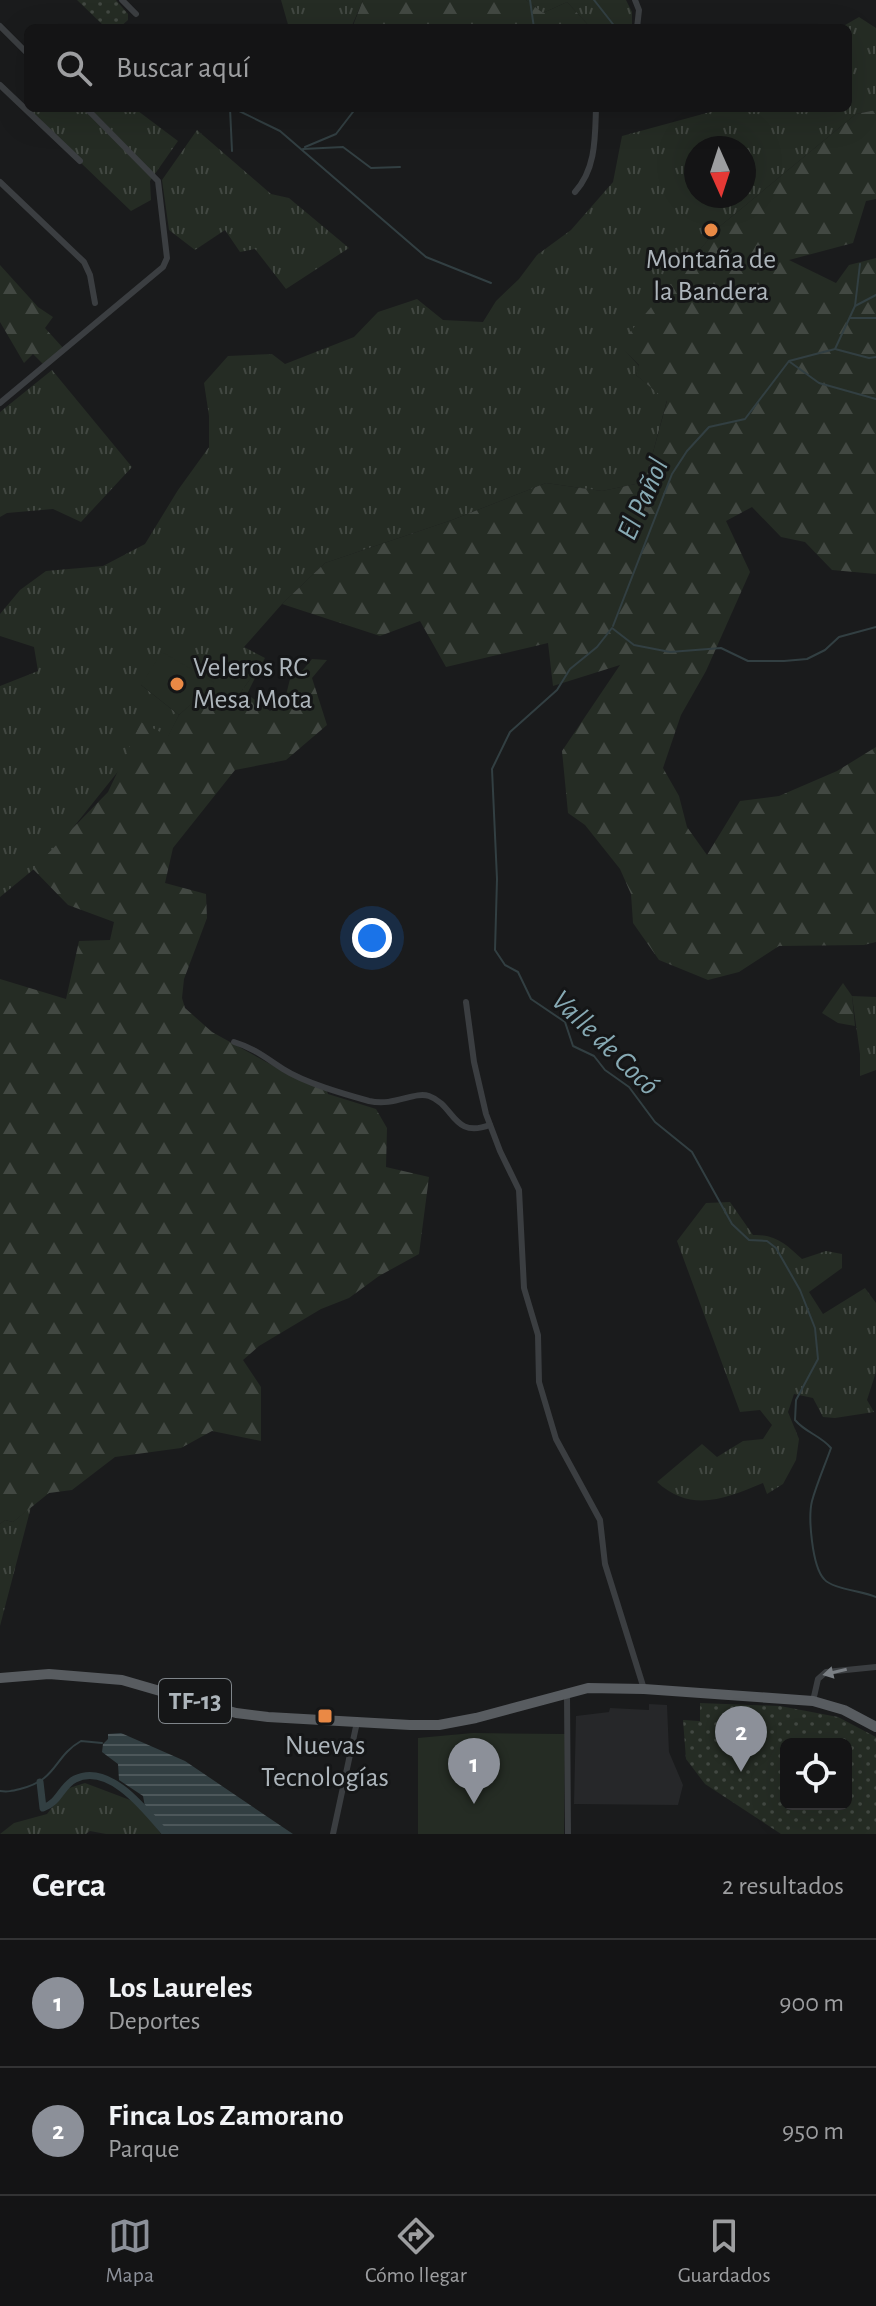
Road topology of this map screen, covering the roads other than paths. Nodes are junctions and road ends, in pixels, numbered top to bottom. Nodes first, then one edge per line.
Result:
1 (122, 0) edge
2 (635, 0) edge
3 (136, 14) dead end
4 (637, 24) edge
5 (1, 28) edge
6 (24, 50) edge
7 (0, 85) edge
8 (24, 108) edge
9 (28, 112) edge
10 (90, 112) edge
11 (596, 112) edge
12 (80, 161) dead end
13 (0, 182) edge
14 (575, 192) dead end
15 (95, 303) dead end
16 (0, 403) edge
17 (466, 1002) dead end
18 (234, 1042) dead end
19 (490, 1125) junction
20 (876, 1667) edge
21 (0, 1670) edge
22 (18, 1675) junction
23 (0, 1678) edge
24 (644, 1689) junction
25 (567, 1692) junction
26 (813, 1701) junction
27 (357, 1722) junction
28 (876, 1727) edge
29 (333, 1834) edge
30 (568, 1834) edge

1 - 3 street
2 - 4 street
5 - 6 street
7 - 8 street
9 - 12 street
10 - 16 street
11 - 14 street
13 - 15 street
17 - 19 street
18 - 19 street
19 - 24 street
20 -> 26 street
21 - 22 main road, TF-13
22 - 23 main road, TF-13
22 - 27 main road, TF-13
24 - 25 main road, TF-13
24 - 26 main road, TF-13
25 - 27 main road, TF-13
25 - 30 street
26 - 28 main road, TF-13
27 - 29 street

